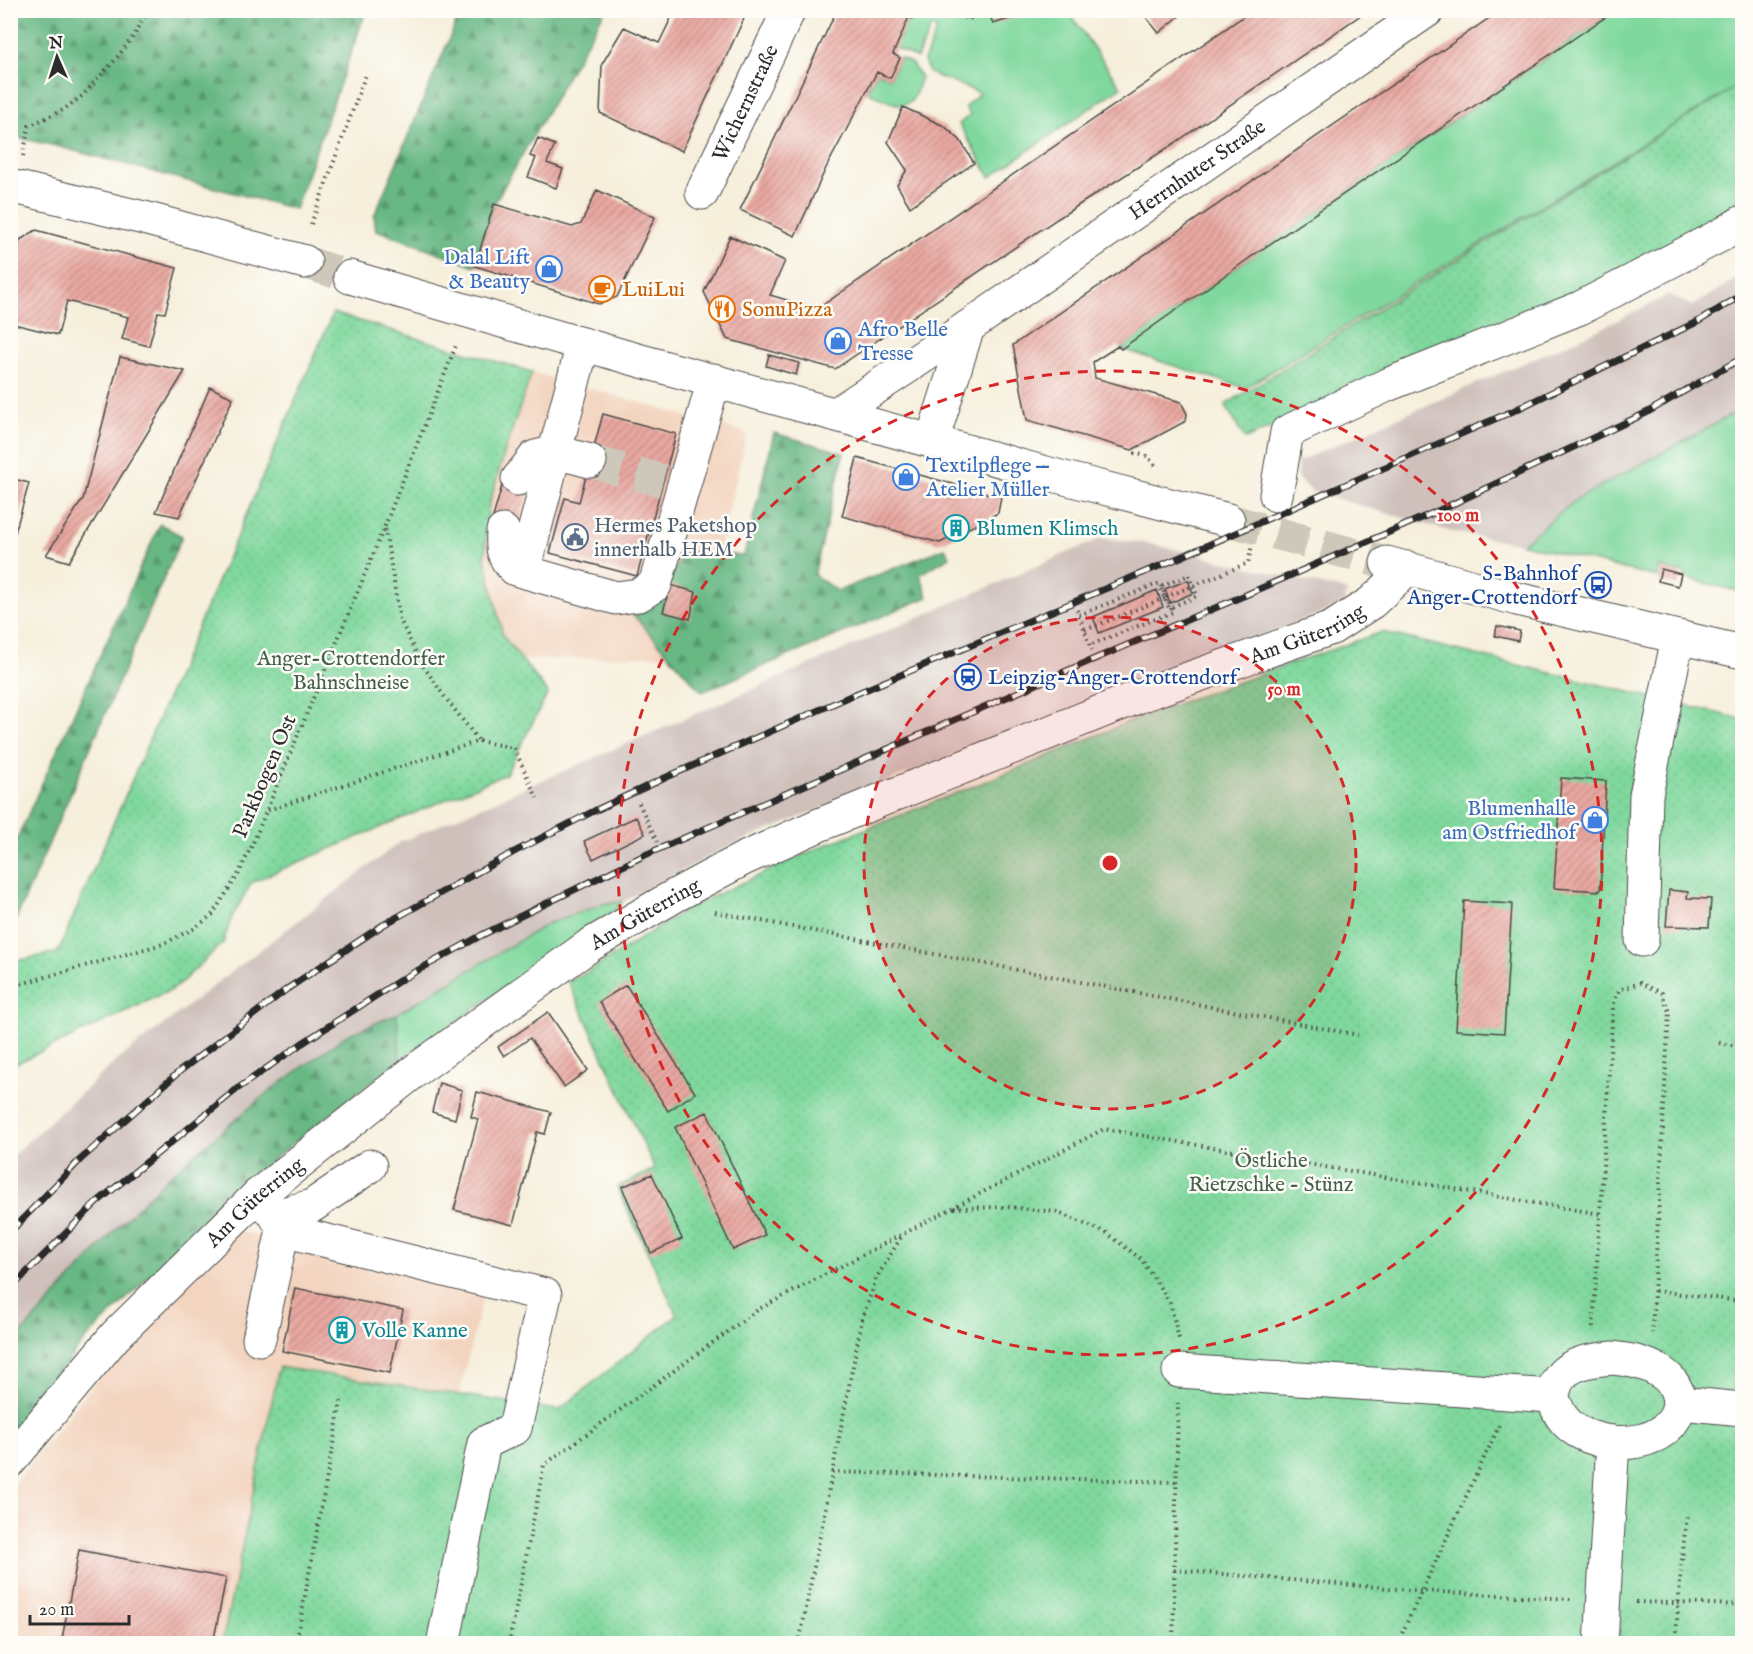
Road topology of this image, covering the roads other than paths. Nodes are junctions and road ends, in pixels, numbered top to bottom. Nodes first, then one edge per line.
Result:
1 (789, 10) edge
2 (1428, 10) edge
3 (13, 187) edge
4 (702, 193) dead end
5 (1743, 222) edge
6 (305, 262) tunnel mouth
7 (351, 277) tunnel mouth
8 (968, 327) junction
9 (584, 344) junction
10 (714, 380) junction
11 (836, 414) junction
12 (932, 441) junction
13 (556, 452) junction
14 (590, 460) tunnel mouth
15 (518, 479) dead end
16 (1276, 495) dead end
17 (1228, 520) tunnel mouth
18 (503, 531) dead end
19 (524, 570) junction
20 (1678, 637) junction
21 (1743, 652) edge
22 (1642, 940) dead end
23 (370, 1166) dead end
24 (272, 1214) junction
25 (259, 1340) dead end
26 (1179, 1371) road end
27 (1552, 1396) junction
28 (1680, 1403) junction
29 (1743, 1409) edge
30 (1613, 1442) junction
31 (10, 1461) edge
32 (443, 1644) edge
33 (1601, 1644) edge

1 - 4 street, Wichernstraße
2 - 8 street, Herrnhuter Straße
3 - 6 street
5 - 16 street
7 - 9 street
8 - 11 street, Herrnhuter Straße
8 - 12 street
9 - 10 street
9 - 13 street
10 - 11 street
10 - 19 street
11 - 12 street
12 - 17 street
13 - 14 street
13 - 15 street
13 - 19 street
18 - 19 street
20 - 21 street
20 - 22 street
20 - 24 street, Am Güterring
23 - 24 street
24 - 25 street
24 - 31 street, Am Güterring
24 - 32 street
26 - 27 street
27 - 28 street
27 - 30 street
28 - 29 street
28 - 30 street
30 - 33 street

